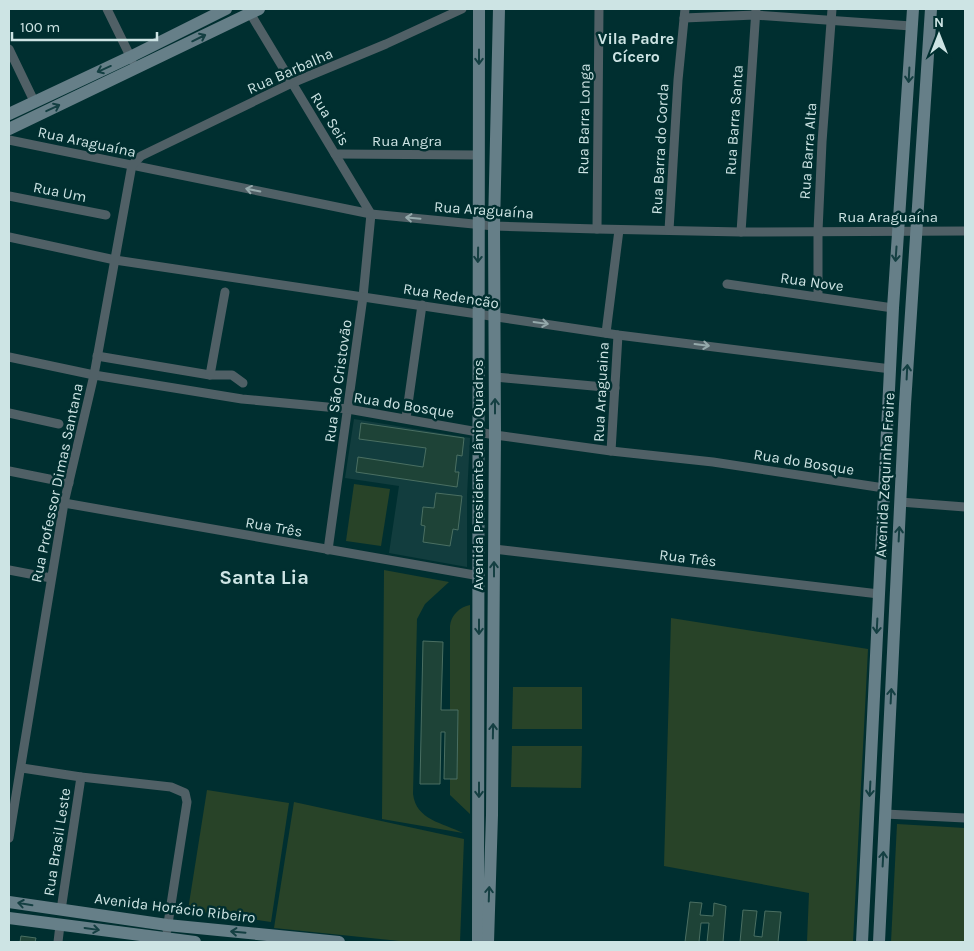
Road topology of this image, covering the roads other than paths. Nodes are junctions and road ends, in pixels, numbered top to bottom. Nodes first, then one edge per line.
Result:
1 (107, 9) edge
2 (224, 9) edge
3 (462, 9) edge
4 (478, 9) edge
5 (499, 9) edge
6 (599, 9) edge
7 (832, 9) edge
8 (913, 9) edge
9 (931, 9) edge
10 (255, 11) edge
11 (755, 12) edge
12 (684, 13) edge
13 (831, 20) junction
14 (911, 26) junction
15 (9, 50) edge
16 (133, 63) junction
17 (292, 83) junction
18 (924, 94) junction
19 (908, 96) junction
20 (34, 101) junction
21 (9, 114) edge
22 (9, 130) edge
23 (335, 154) junction
24 (479, 155) junction
25 (132, 165) junction
26 (9, 196) edge
27 (371, 214) junction
28 (106, 215) dead end
29 (479, 224) junction
30 (494, 226) junction
31 (597, 229) junction
32 (619, 230) junction
33 (669, 230) junction
34 (898, 230) junction
35 (965, 231) edge
36 (741, 232) junction
37 (818, 232) junction
38 (915, 232) junction
39 (9, 237) edge
40 (115, 260) junction
41 (727, 284) dead end
42 (225, 292) dead end
43 (818, 296) junction
44 (363, 297) junction
45 (422, 304) junction
46 (893, 308) junction
47 (477, 313) junction
48 (493, 316) junction
49 (606, 333) junction
50 (618, 335) junction
51 (97, 356) junction
52 (9, 357) edge
53 (891, 369) junction
54 (94, 375) junction
55 (210, 375) junction
56 (495, 377) junction
57 (244, 383) dead end
58 (615, 388) junction
59 (890, 402) junction
60 (905, 404) junction
61 (348, 409) junction
62 (9, 413) edge
63 (406, 418) junction
64 (59, 424) dead end
65 (479, 432) junction
66 (495, 435) junction
67 (611, 452) junction
68 (9, 471) edge
69 (69, 482) junction
70 (884, 488) junction
71 (900, 502) junction
72 (64, 503) junction
73 (965, 507) edge
74 (494, 549) junction
75 (328, 550) junction
76 (9, 570) edge
77 (480, 576) junction
78 (51, 578) junction
79 (494, 593) junction
80 (879, 594) junction
81 (22, 768) junction
82 (81, 777) junction
83 (885, 814) junction
84 (492, 815) junction
85 (965, 818) edge
86 (479, 831) junction
87 (9, 838) edge
88 (865, 879) junction
89 (881, 887) junction
90 (9, 902) edge
91 (61, 910) junction
92 (9, 918) edge
93 (60, 925) junction
94 (167, 926) junction
95 (166, 941) edge
96 (58, 942) edge
97 (195, 942) edge
98 (339, 942) edge
99 (478, 942) edge
100 (488, 942) edge
101 (862, 942) edge
102 (879, 942) edge

1 - 16 street
2 - 16 street
3 - 17 street, Rua Barbalha
4 -> 24 street, Avenida Presidente Jânio Quadros
5 - 30 street, Avenida Presidente Jânio Quadros
6 - 31 street, Rua Barra Longa
7 - 13 street, Rua Barra Alta
8 - 14 street, Avenida Zequinha Freire
9 - 18 street, Avenida Zequinha Freire
16 -> 10 street
10 - 17 street, Rua Seis
11 - 12 street
11 - 13 street
11 - 36 street, Rua Barra Santa
12 - 33 street, Rua Barra do Corda
13 - 14 street
13 - 37 street, Rua Barra Alta
14 -> 19 street, Avenida Zequinha Freire
15 - 20 street
16 -> 20 street
22 -> 16 street
17 - 23 street, Rua Seis
17 - 25 street, Rua Barbalha
18 - 19 street
18 - 38 street, Avenida Zequinha Freire
19 - 34 street, Avenida Zequinha Freire
20 - 21 street
22 - 25 street, Rua Araguaína
23 - 24 street, Rua Angra
23 - 27 street, Rua Seis
24 - 29 street, Avenida Presidente Jânio Quadros
27 -> 25 street, Rua Araguaína
25 - 40 street, Rua Professor Dimas Santana
26 - 28 street, Rua Um
29 -> 27 street, Rua Araguaína
27 - 44 street, Rua São Cristovão
29 - 30 street, Rua Araguaína
29 -> 47 street, Avenida Presidente Jânio Quadros
30 - 31 street, Rua Araguaína
30 - 48 street, Avenida Presidente Jânio Quadros
31 - 32 street, Rua Araguaína
32 - 33 street, Rua Araguaína
32 - 49 street
33 - 36 street, Rua Araguaína
34 - 37 street, Rua Araguaína
34 - 38 street, Rua Araguaína
34 -> 46 street, Avenida Zequinha Freire
35 - 38 street, Rua Araguaína
36 - 37 street, Rua Araguaína
37 - 43 street, Rua Barra Alta
60 -> 38 street, Avenida Zequinha Freire
39 - 40 street, Rua Redencão
40 - 44 street, Rua Redencão
40 - 51 street, Rua Professor Dimas Santana
41 - 43 street, Rua Nove
42 - 55 street
43 - 46 street, Rua Nove
44 - 45 street, Rua Redencão
44 - 61 street, Rua São Cristovão
45 - 47 street, Rua Redencão
45 - 63 street
46 - 53 street, Avenida Zequinha Freire
47 - 48 street, Rua Redencão
47 - 65 street, Avenida Presidente Jânio Quadros
48 -> 49 street, Rua Redencão
48 - 56 street, Avenida Presidente Jânio Quadros
49 - 50 street, Rua Redencão
50 -> 53 street, Rua Redencão
50 - 58 street, Rua Araguaina
51 - 54 street, Rua Professor Dimas Santana
51 - 55 street
52 - 54 street, Rua do Bosque
53 - 59 street, Avenida Zequinha Freire
54 - 61 street, Rua do Bosque
54 - 69 street, Rua Professor Dimas Santana
55 - 57 street
56 - 58 street
66 -> 56 street, Avenida Presidente Jânio Quadros
58 - 67 street, Rua Araguaina
59 - 60 street
59 - 70 street, Avenida Zequinha Freire
60 - 71 street, Avenida Zequinha Freire
61 - 63 street, Rua do Bosque
61 - 75 street, Rua São Cristovão
62 - 64 street
63 - 65 street, Rua do Bosque
65 - 66 street, Rua do Bosque
65 - 77 street, Avenida Presidente Jânio Quadros
66 - 67 street, Rua do Bosque
66 - 74 street, Avenida Presidente Jânio Quadros
67 - 70 street, Rua do Bosque
68 - 69 street
69 - 72 street, Rua Professor Dimas Santana
70 - 80 street, Avenida Zequinha Freire
71 - 73 street
83 -> 71 street, Avenida Zequinha Freire
72 - 75 street, Rua Três
72 - 78 street, Rua Professor Dimas Santana
79 -> 74 street, Avenida Presidente Jânio Quadros
74 - 80 street, Rua Três
75 - 77 street, Rua Três
76 - 78 street
77 - 79 street
77 -> 86 street, Avenida Presidente Jânio Quadros
78 - 81 street, Rua Professor Dimas Santana
84 -> 79 street, Avenida Presidente Jânio Quadros
80 -> 88 street, Avenida Zequinha Freire
81 - 82 street
81 - 87 street, Rua Professor Dimas Santana
82 - 91 street, Rua Brasil Leste
82 - 94 street
83 - 85 street
89 -> 83 street, Avenida Zequinha Freire
84 - 86 street
100 -> 84 street, Avenida Presidente Jânio Quadros
86 - 99 street, Avenida Presidente Jânio Quadros
88 - 89 street
88 - 101 street, Avenida Zequinha Freire
89 - 102 street, Avenida Zequinha Freire
91 -> 90 street, Avenida Horácio Ribeiro
91 - 94 street, Avenida Horácio Ribeiro
92 - 93 street, Avenida Horácio Ribeiro
93 -> 95 street, Avenida Horácio Ribeiro
93 - 96 street
94 - 95 street
98 -> 94 street, Avenida Horácio Ribeiro
95 - 97 street, Avenida Horácio Ribeiro

